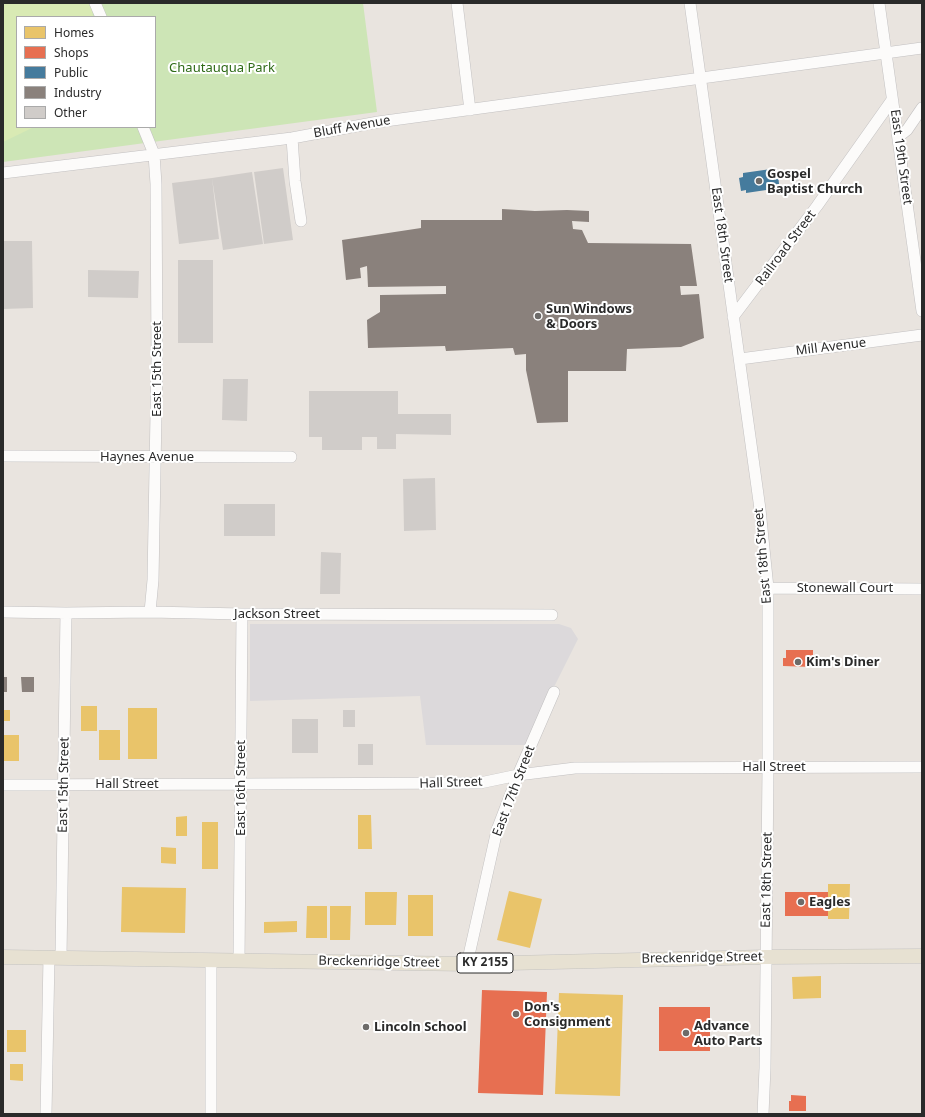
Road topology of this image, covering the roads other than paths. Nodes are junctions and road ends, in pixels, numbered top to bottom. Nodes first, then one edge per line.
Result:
1 (95, 3) edge
2 (457, 3) edge
3 (690, 3) edge
4 (879, 3) edge
5 (100, 16) edge
6 (922, 48) edge
7 (886, 53) junction
8 (700, 78) junction
9 (892, 100) junction
10 (922, 108) edge
11 (470, 110) junction
12 (143, 128) edge
13 (292, 138) junction
14 (898, 138) junction
15 (154, 154) junction
16 (3, 173) edge
17 (301, 221) dead end
18 (922, 311) edge
19 (733, 316) junction
20 (922, 335) edge
21 (740, 359) junction
22 (3, 456) edge
23 (291, 457) dead end
24 (156, 458) junction
25 (768, 588) junction
26 (922, 589) edge
27 (3, 612) edge
28 (150, 612) junction
29 (66, 614) junction
30 (242, 614) junction
31 (552, 616) dead end
32 (554, 692) dead end
33 (768, 767) junction
34 (922, 767) edge
35 (518, 775) junction
36 (241, 784) junction
37 (3, 785) edge
38 (64, 785) junction
39 (922, 956) edge
40 (3, 957) edge
41 (55, 957) junction
42 (766, 957) junction
43 (211, 961) junction
44 (239, 961) junction
45 (468, 964) junction
46 (46, 1114) edge
47 (212, 1114) edge
48 (763, 1114) edge

1 - 5 street
2 - 11 street
3 - 8 street, East 18th Street
4 - 7 street, East 19th Street
6 - 7 street
7 - 8 street, Bluff Avenue
7 - 9 street, East 19th Street
8 - 11 street, Bluff Avenue
8 - 19 street, East 18th Street
9 - 14 street, East 19th Street
9 - 19 street, Railroad Street
10 - 14 street
11 - 13 street, Bluff Avenue
12 - 15 street, East 15th Street
13 - 15 street, Bluff Avenue
13 - 17 street
14 - 18 street, East 19th Street
15 - 16 street, Bluff Avenue
15 - 24 street, East 15th Street
19 - 21 street, East 18th Street
20 - 21 street, Mill Avenue
21 - 25 street, East 18th Street
22 - 24 street, Haynes Avenue
23 - 24 street, Haynes Avenue
24 - 28 street, East 15th Street
25 - 26 street, Stonewall Court
25 - 33 street, East 18th Street
27 - 29 street, Jackson Street
28 - 29 street, Jackson Street
28 - 30 street, Jackson Street
29 - 38 street, East 15th Street
30 - 31 street, Jackson Street
30 - 36 street, East 16th Street
32 - 35 street, East 17th Street
33 - 34 street, Hall Street
33 - 35 street, Hall Street
33 - 42 street, East 18th Street
35 - 36 street, Hall Street
35 - 45 street, East 17th Street
36 - 38 street, Hall Street
36 - 44 street, East 16th Street
37 - 38 street, Hall Street
38 - 41 street, East 15th Street
39 - 42 main road, Breckenridge Street / KY 2155
40 - 41 main road, Breckenridge Street / KY 2155
41 - 43 main road, Breckenridge Street / KY 2155
41 - 46 street, East 15th Street
42 - 45 main road, Breckenridge Street / KY 2155
42 - 48 street, East 18th Street
43 - 44 main road, Breckenridge Street / KY 2155
43 - 47 street
44 - 45 main road, Breckenridge Street / KY 2155

